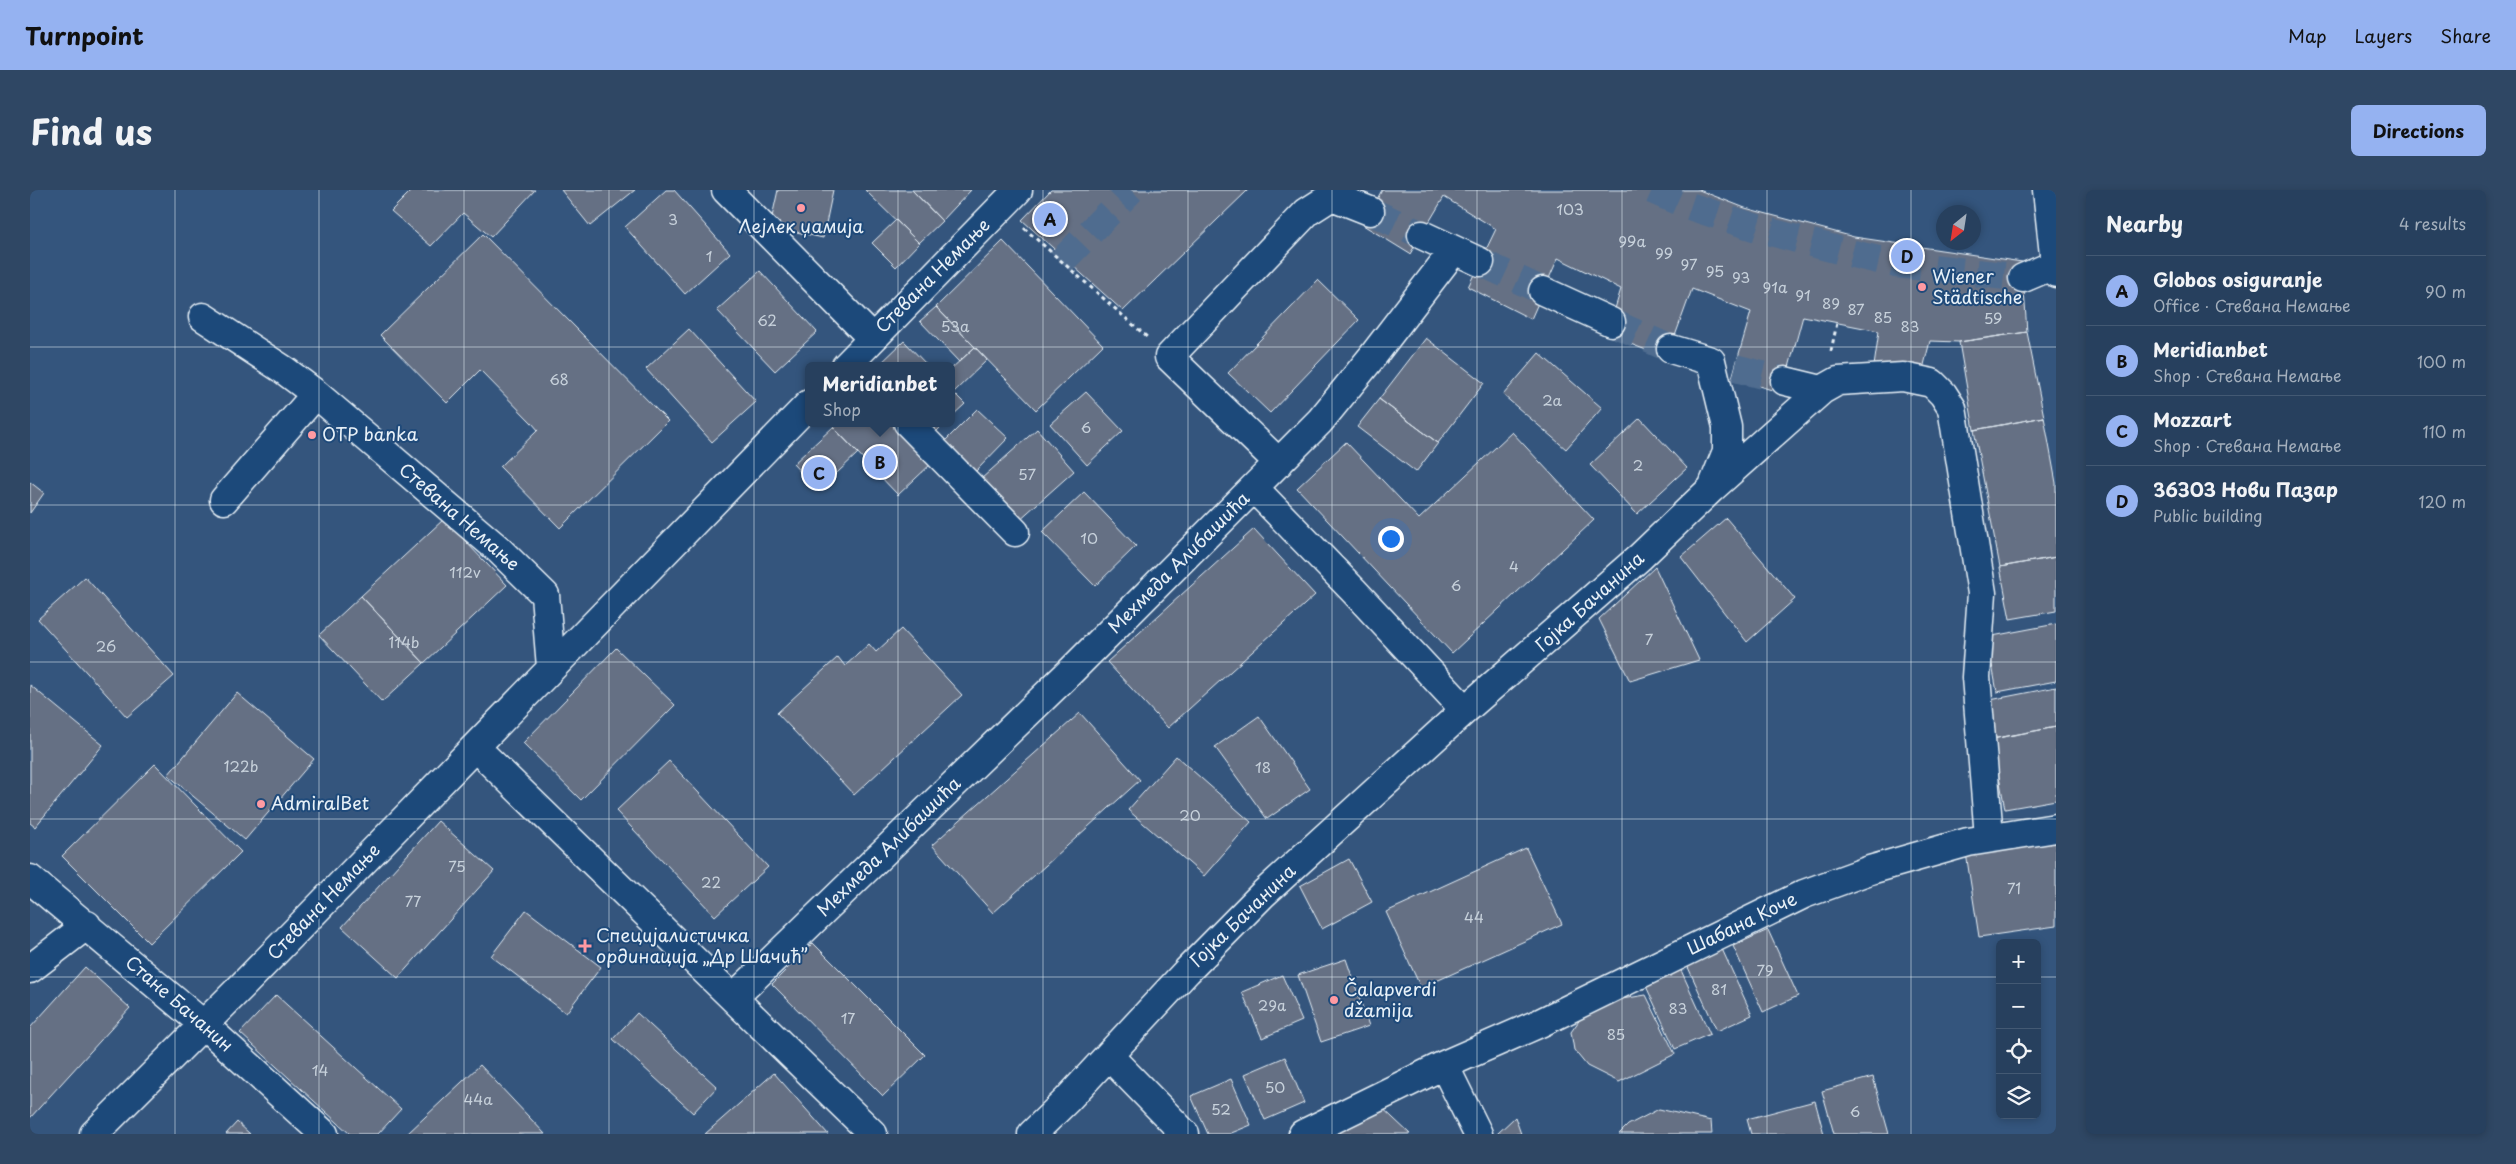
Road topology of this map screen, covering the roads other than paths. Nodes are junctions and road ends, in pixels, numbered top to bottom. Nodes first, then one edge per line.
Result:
1 (726, 190) edge
2 (2047, 190) edge
3 (1010, 199) edge
4 (1370, 211) tunnel mouth
5 (1422, 235) tunnel mouth
6 (1454, 250) junction
7 (1480, 262) tunnel mouth
8 (2055, 268) edge
9 (2023, 278) tunnel mouth
10 (1543, 291) tunnel mouth
11 (203, 316) dead end
12 (1611, 322) tunnel mouth
13 (872, 338) junction
14 (1671, 349) tunnel mouth
15 (852, 362) edge
16 (1785, 381) tunnel mouth
17 (1822, 390) junction
18 (316, 394) junction
19 (805, 408) edge
20 (912, 427) edge
21 (1279, 463) junction
22 (1254, 488) junction
23 (1711, 490) junction
24 (224, 500) dead end
25 (1015, 532) dead end
26 (551, 667) junction
27 (1465, 710) junction
28 (475, 747) junction
29 (2056, 828) edge
30 (1989, 837) junction
31 (30, 879) edge
32 (87, 925) junction
33 (30, 969) edge
34 (733, 998) junction
35 (204, 1025) junction
36 (1109, 1056) junction
37 (1444, 1066) junction
38 (94, 1134) edge
39 (324, 1134) edge
40 (873, 1134) edge
41 (1032, 1134) edge
42 (1184, 1134) edge
43 (1303, 1134) edge
44 (1478, 1134) edge

1 - 13 street
2 - 8 street
3 - 13 street, Стевана Немање
4 - 21 street
5 - 6 street
6 - 7 street
6 - 21 street, Мехмеда Алибашића
8 - 9 street
10 - 12 street
11 - 18 street, Стевана Немање
13 - 15 street, Стевана Немање
14 - 23 street, Гојка Бачанина
16 - 17 street
17 - 23 street, Гојка Бачанина
17 - 30 street, Гојка Бачанина
18 - 24 street
18 - 26 street, Стевана Немање
19 - 26 street, Стевана Немање
20 - 25 street
21 - 22 street, Мехмеда Алибашића
22 - 27 street
22 - 34 street, Мехмеда Алибашића
23 - 27 street, Гојка Бачанина
26 - 28 street, Стевана Немање
27 - 36 street, Гојка Бачанина
28 - 34 street
28 - 35 street, Стевана Немање
29 - 30 street, Шабана Коче
30 - 37 street, Шабана Коче
31 - 32 street, Стане Бачанин
32 - 33 street
32 - 35 street, Стане Бачанин
34 - 40 street
35 - 38 street, Стевана Немање
35 - 39 street, Стане Бачанин
36 - 41 street, Гојка Бачанина
36 - 42 street
37 - 43 street, Шабана Коче
37 - 44 street

